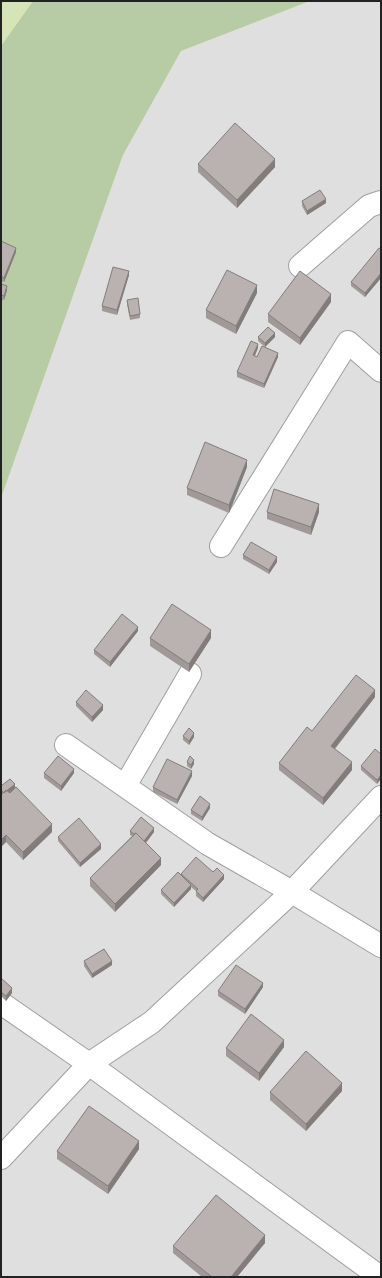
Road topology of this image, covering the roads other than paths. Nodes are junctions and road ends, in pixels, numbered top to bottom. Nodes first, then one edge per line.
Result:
1 (381, 202) edge
2 (300, 266) dead end
3 (381, 371) edge
4 (222, 546) dead end
5 (190, 674) edge
6 (66, 745) dead end
7 (125, 786) junction
8 (381, 797) edge
9 (292, 892) junction
10 (381, 946) edge
11 (1, 1003) edge
12 (89, 1064) junction
13 (1, 1158) edge
14 (380, 1277) edge

1 - 2 street
3 - 4 street
5 - 7 street
6 - 7 street
7 - 9 street
8 - 9 street
9 - 10 street
9 - 12 street
11 - 12 street
12 - 13 street
12 - 14 street

